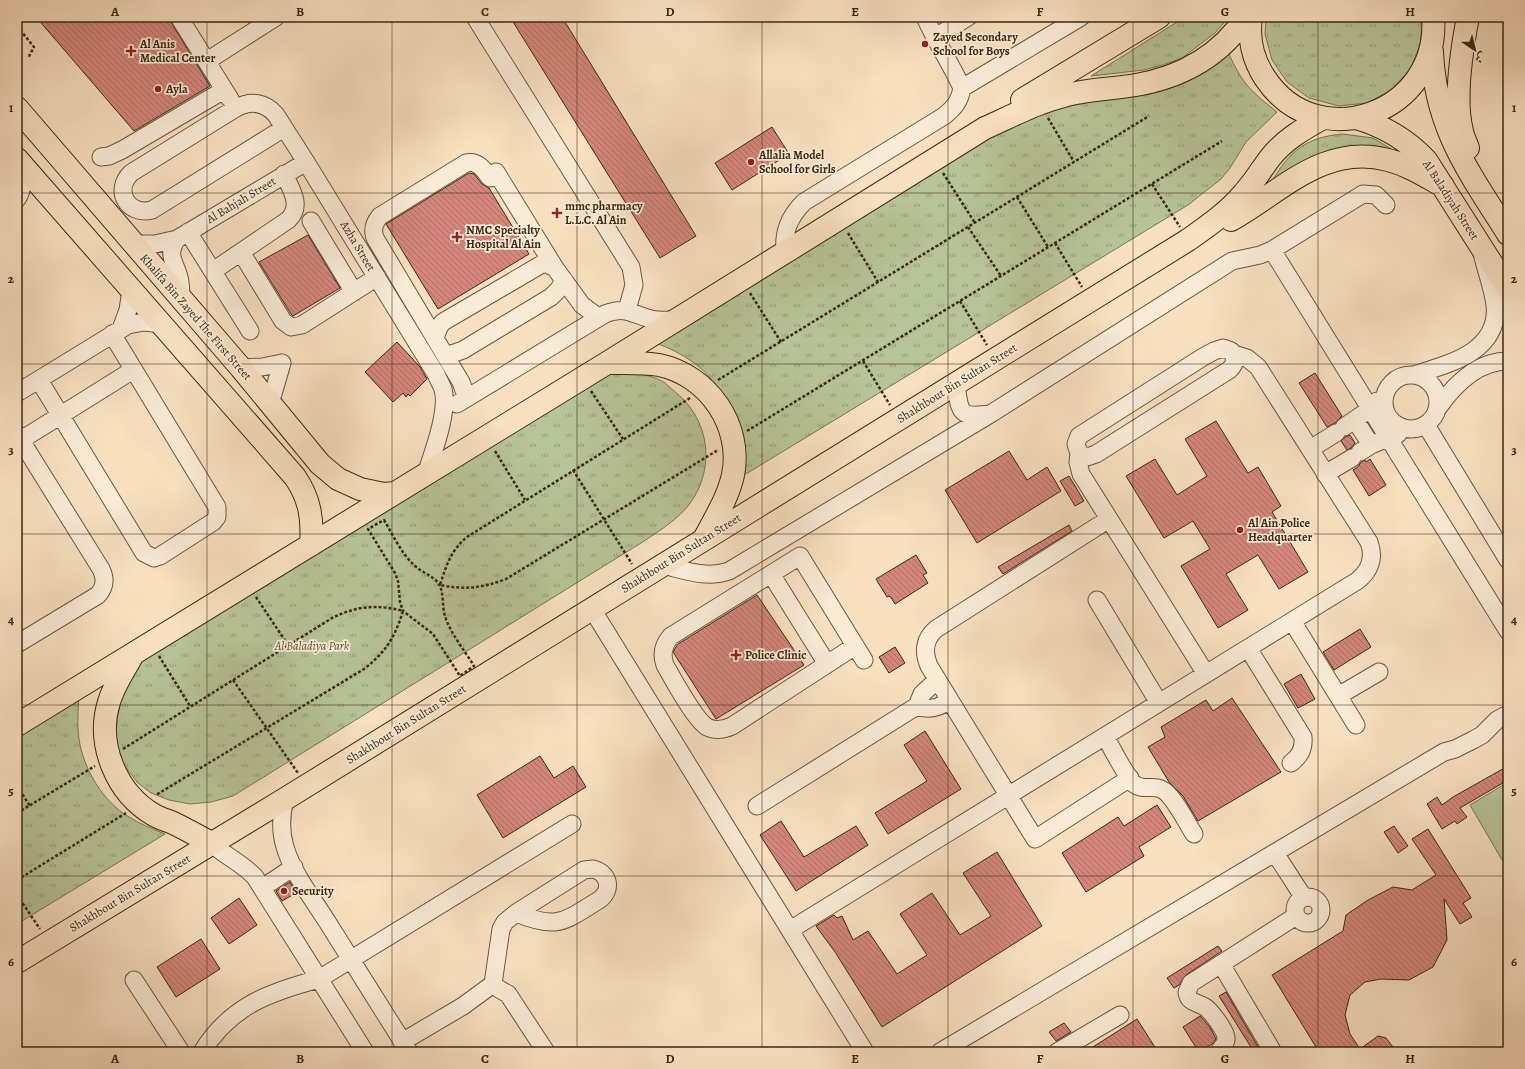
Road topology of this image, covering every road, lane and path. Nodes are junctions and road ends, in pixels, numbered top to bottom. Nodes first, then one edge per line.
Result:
1 (179, 17) edge
2 (276, 17) edge
3 (475, 17) edge
4 (925, 17) edge
5 (968, 17) edge
6 (1081, 17) edge
7 (1159, 17) edge
8 (1246, 17) edge
9 (1251, 17) edge
10 (1433, 17) edge
11 (1468, 17) edge
12 (17, 26) edge
13 (934, 38) junction
14 (1432, 44) junction
15 (28, 58) dead end
16 (207, 61) junction
17 (962, 88) junction
18 (224, 90) junction
19 (1039, 104) junction
20 (17, 108) edge
21 (236, 108) junction
22 (1149, 116) dead end
23 (1323, 118) junction
24 (1356, 118) junction
25 (17, 128) edge
26 (284, 128) junction
27 (985, 128) junction
28 (1222, 141) dead end
29 (102, 157) dead end
30 (61, 158) junction
31 (17, 159) edge
32 (934, 159) junction
33 (306, 162) junction
34 (1074, 162) junction
35 (17, 163) edge
36 (284, 174) junction
37 (1475, 181) junction
38 (1152, 184) junction
39 (1443, 186) junction
40 (1017, 197) junction
41 (17, 198) edge
42 (1386, 204) dead end
43 (839, 219) junction
44 (311, 221) dead end
45 (975, 223) junction
46 (968, 227) junction
47 (1508, 234) edge
48 (183, 236) junction
49 (1188, 240) junction
50 (1055, 243) junction
51 (132, 244) junction
52 (1480, 245) junction
53 (1048, 247) junction
54 (1272, 250) junction
55 (241, 252) junction
56 (785, 252) junction
57 (213, 271) junction
58 (559, 274) junction
59 (1001, 276) junction
60 (376, 277) junction
61 (742, 280) junction
62 (878, 282) junction
63 (1508, 289) edge
64 (131, 290) junction
65 (354, 292) junction
66 (181, 300) junction
67 (960, 301) junction
68 (1090, 301) junction
69 (627, 310) junction
70 (598, 318) junction
71 (677, 320) junction
72 (161, 324) junction
73 (250, 331) dead end
74 (116, 332) junction
75 (435, 338) junction
76 (781, 342) junction
77 (181, 346) junction
78 (1234, 354) junction
79 (446, 356) junction
80 (996, 358) junction
81 (863, 361) junction
82 (1508, 361) edge
83 (607, 363) junction
84 (241, 368) junction
85 (133, 370) junction
86 (1414, 375) junction
87 (583, 378) junction
88 (39, 380) junction
89 (956, 384) junction
90 (1387, 388) junction
91 (704, 389) junction
92 (17, 393) edge
93 (465, 399) junction
94 (269, 402) junction
95 (959, 407) junction
96 (1370, 408) junction
97 (1438, 408) junction
98 (992, 413) junction
99 (443, 414) junction
100 (61, 416) junction
101 (898, 419) junction
102 (1098, 423) junction
103 (1345, 426) junction
104 (1419, 427) junction
105 (19, 437) edge
106 (487, 437) junction
107 (1388, 437) junction
108 (623, 439) junction
109 (733, 440) junction
110 (947, 440) junction
111 (1112, 444) junction
112 (1310, 449) junction
113 (1361, 452) junction
114 (1079, 453) junction
115 (573, 470) junction
116 (426, 474) junction
117 (1325, 474) junction
118 (395, 493) junction
119 (525, 500) junction
120 (1109, 519) junction
121 (604, 520) junction
122 (787, 536) junction
123 (703, 540) junction
124 (311, 545) junction
125 (800, 556) junction
126 (1508, 560) edge
127 (662, 565) junction
128 (771, 574) junction
129 (641, 578) junction
130 (248, 584) junction
131 (440, 585) junction
132 (1097, 600) dead end
133 (592, 608) junction
134 (403, 611) junction
135 (1292, 621) junction
136 (1508, 631) edge
137 (17, 644) edge
138 (288, 645) junction
139 (142, 648) junction
140 (1248, 648) junction
141 (827, 664) junction
142 (1379, 672) dead end
143 (1206, 674) junction
144 (233, 680) junction
145 (937, 680) junction
146 (1338, 696) junction
147 (950, 700) junction
148 (1159, 703) junction
149 (190, 706) junction
150 (917, 706) junction
151 (1502, 717) edge
152 (17, 725) edge
153 (1356, 725) dead end
154 (267, 728) junction
155 (1105, 736) junction
156 (109, 758) junction
157 (1291, 763) dead end
158 (1130, 778) junction
159 (307, 785) junction
160 (17, 786) edge
161 (1008, 795) junction
162 (285, 799) junction
163 (140, 805) junction
164 (30, 806) junction
165 (757, 806) dead end
166 (17, 813) edge
167 (572, 824) dead end
168 (1194, 834) dead end
169 (211, 843) junction
170 (1275, 853) junction
171 (294, 867) junction
172 (17, 880) edge
173 (262, 888) junction
174 (17, 895) edge
175 (1304, 898) junction
176 (516, 913) junction
177 (1296, 916) junction
178 (790, 930) junction
179 (48, 943) junction
180 (351, 960) junction
181 (17, 962) edge
182 (1221, 964) junction
183 (319, 979) junction
184 (134, 980) dead end
185 (493, 984) junction
186 (1120, 1015) dead end
187 (405, 1047) edge
188 (181, 1052) edge
189 (202, 1052) edge
190 (365, 1052) edge
191 (546, 1052) edge
192 (865, 1052) edge
193 (940, 1052) edge
194 (1057, 1052) edge
195 (1219, 1052) edge
196 (1273, 1052) edge

1 - 16 street
2 - 16 street
3 - 69 street
4 - 13 street
5 - 13 street
6 - 17 street
7 - 27 main road
8 - 19 main road
9 - 23 main road
10 - 14 main road
11 - 37 main road
12 - 15 path
13 - 17 street
14 - 24 main road
14 - 37 main road
16 - 18 street
17 - 56 street
18 - 21 street
18 - 29 street
19 - 27 main road
19 - 34 path
20 - 30 main road, Khalifa Bin Zayed The First Street
21 - 26 street, Azha Street
21 - 26 street, Azha Street
22 - 34 path
23 - 24 main road
23 - 49 main road, Shakhbout Bin Sultan Street
24 - 39 main road, Al Baladiyah Street
25 - 30 main road
26 - 33 street, Azha Street
27 - 32 main road
28 - 38 path
30 - 51 main road, Khalifa Bin Zayed The First Street
31 - 64 main road
32 - 43 main road
32 - 45 path
33 - 36 street, Al Bahjah Street
33 - 60 street, Azha Street
34 - 40 path
35 - 41 street
36 - 48 street, Al Bahjah Street
36 - 55 street
37 - 47 main road
38 - 49 path
38 - 50 path
39 - 49 main road
39 - 52 main road, Al Baladiyah Street
40 - 45 path
40 - 53 path
42 - 54 street
43 - 56 main road
43 - 62 path
44 - 65 street
45 - 46 path
46 - 59 path
46 - 62 path
48 - 51 street, Al Bahjah Street
48 - 57 street
48 - 66 street
49 - 68 main road, Shakhbout Bin Sultan Street
50 - 53 path
50 - 68 path
51 - 66 main road, Khalifa Bin Zayed The First Street
52 - 63 main road, Al Baladiyah Street
52 - 86 street
53 - 59 path
54 - 96 street
54 - 98 street
55 - 57 street
55 - 65 street
56 - 61 main road
57 - 73 street
58 - 70 street
58 - 75 street
58 - 75 street
58 - 79 street
59 - 67 path
60 - 65 street
60 - 99 street, Azha Street
61 - 71 main road
61 - 76 path
62 - 76 path
64 - 72 main road
64 - 74 street
66 - 84 main road, Khalifa Bin Zayed The First Street
67 - 80 path
67 - 81 path
68 - 80 main road, Shakhbout Bin Sultan Street
69 - 70 street
69 - 71 street
70 - 93 street
71 - 83 main road
72 - 74 street
72 - 77 main road
74 - 85 street
74 - 88 street
75 - 79 street
76 - 91 path
77 - 94 main road
77 - 124 main road
78 - 102 street
78 - 111 street
78 - 112 street
79 - 93 street
80 - 89 main road, Shakhbout Bin Sultan Street
81 - 101 path
81 - 109 path
82 - 97 street
83 - 87 main road
83 - 91 main road
84 - 94 main road, Khalifa Bin Zayed The First Street
84 - 94 street
85 - 100 street
85 - 100 street
86 - 90 street
86 - 97 street
87 - 106 main road
87 - 108 path
88 - 92 street
88 - 100 street
89 - 95 street
89 - 101 main road, Shakhbout Bin Sultan Street
90 - 96 street
90 - 104 street
91 - 108 path
91 - 109 main road
93 - 99 street
94 - 118 main road, Khalifa Bin Zayed The First Street
95 - 98 street
95 - 110 street
96 - 103 street
96 - 107 street
97 - 104 street
98 - 110 street
99 - 116 street, Azha Street
100 - 105 street
101 - 123 main road, Shakhbout Bin Sultan Street
102 - 111 street
102 - 114 street
103 - 112 street
103 - 113 street
104 - 107 street
104 - 126 street
105 - 137 street
106 - 116 main road
106 - 119 path
107 - 113 street
107 - 136 street
108 - 115 path
109 - 121 path
109 - 123 main road
110 - 122 street
111 - 114 street
112 - 117 street
113 - 117 street
114 - 120 street
115 - 119 path
115 - 121 path
116 - 118 main road
117 - 135 street
118 - 124 main road
119 - 131 path
120 - 143 street
120 - 145 street
121 - 129 path
121 - 131 path
122 - 125 street
122 - 127 street
123 - 127 main road, Shakhbout Bin Sultan Street
124 - 130 main road
125 - 128 street
125 - 141 street
127 - 129 main road, Shakhbout Bin Sultan Street
128 - 141 street
128 - 141 street
129 - 133 main road, Shakhbout Bin Sultan Street
130 - 138 path
130 - 139 main road
131 - 134 path
131 - 134 path
132 - 148 street
133 - 159 main road, Shakhbout Bin Sultan Street
133 - 178 street
134 - 138 path
134 - 154 path
135 - 140 street
135 - 146 street
138 - 144 path
139 - 149 path
139 - 152 main road
139 - 156 main road
140 - 143 street
140 - 157 street
142 - 146 street
143 - 148 street
144 - 149 path
144 - 154 path
145 - 147 street
145 - 150 street
146 - 153 street
147 - 150 street
147 - 161 street
148 - 155 street
149 - 156 path
150 - 165 street
151 - 170 street
154 - 159 path
154 - 163 path
155 - 158 street
155 - 161 street
156 - 163 main road
156 - 164 path
158 - 161 street
158 - 168 street
159 - 162 main road, Shakhbout Bin Sultan Street
160 - 164 path
161 - 178 street
162 - 169 main road, Shakhbout Bin Sultan Street
162 - 171 street
163 - 169 main road
163 - 172 path
164 - 166 path
167 - 180 street
169 - 173 street
169 - 179 main road, Shakhbout Bin Sultan Street
170 - 175 street
170 - 193 street
171 - 173 street
171 - 180 street
173 - 183 street
174 - 179 path
175 - 177 street
175 - 177 street
176 - 176 street
176 - 185 street
177 - 182 street
178 - 192 street
179 - 181 main road, Shakhbout Bin Sultan Street
180 - 183 street
180 - 187 street
182 - 195 street
182 - 196 street
183 - 189 street
183 - 190 street
184 - 188 street
185 - 187 street
185 - 191 street
186 - 194 street

